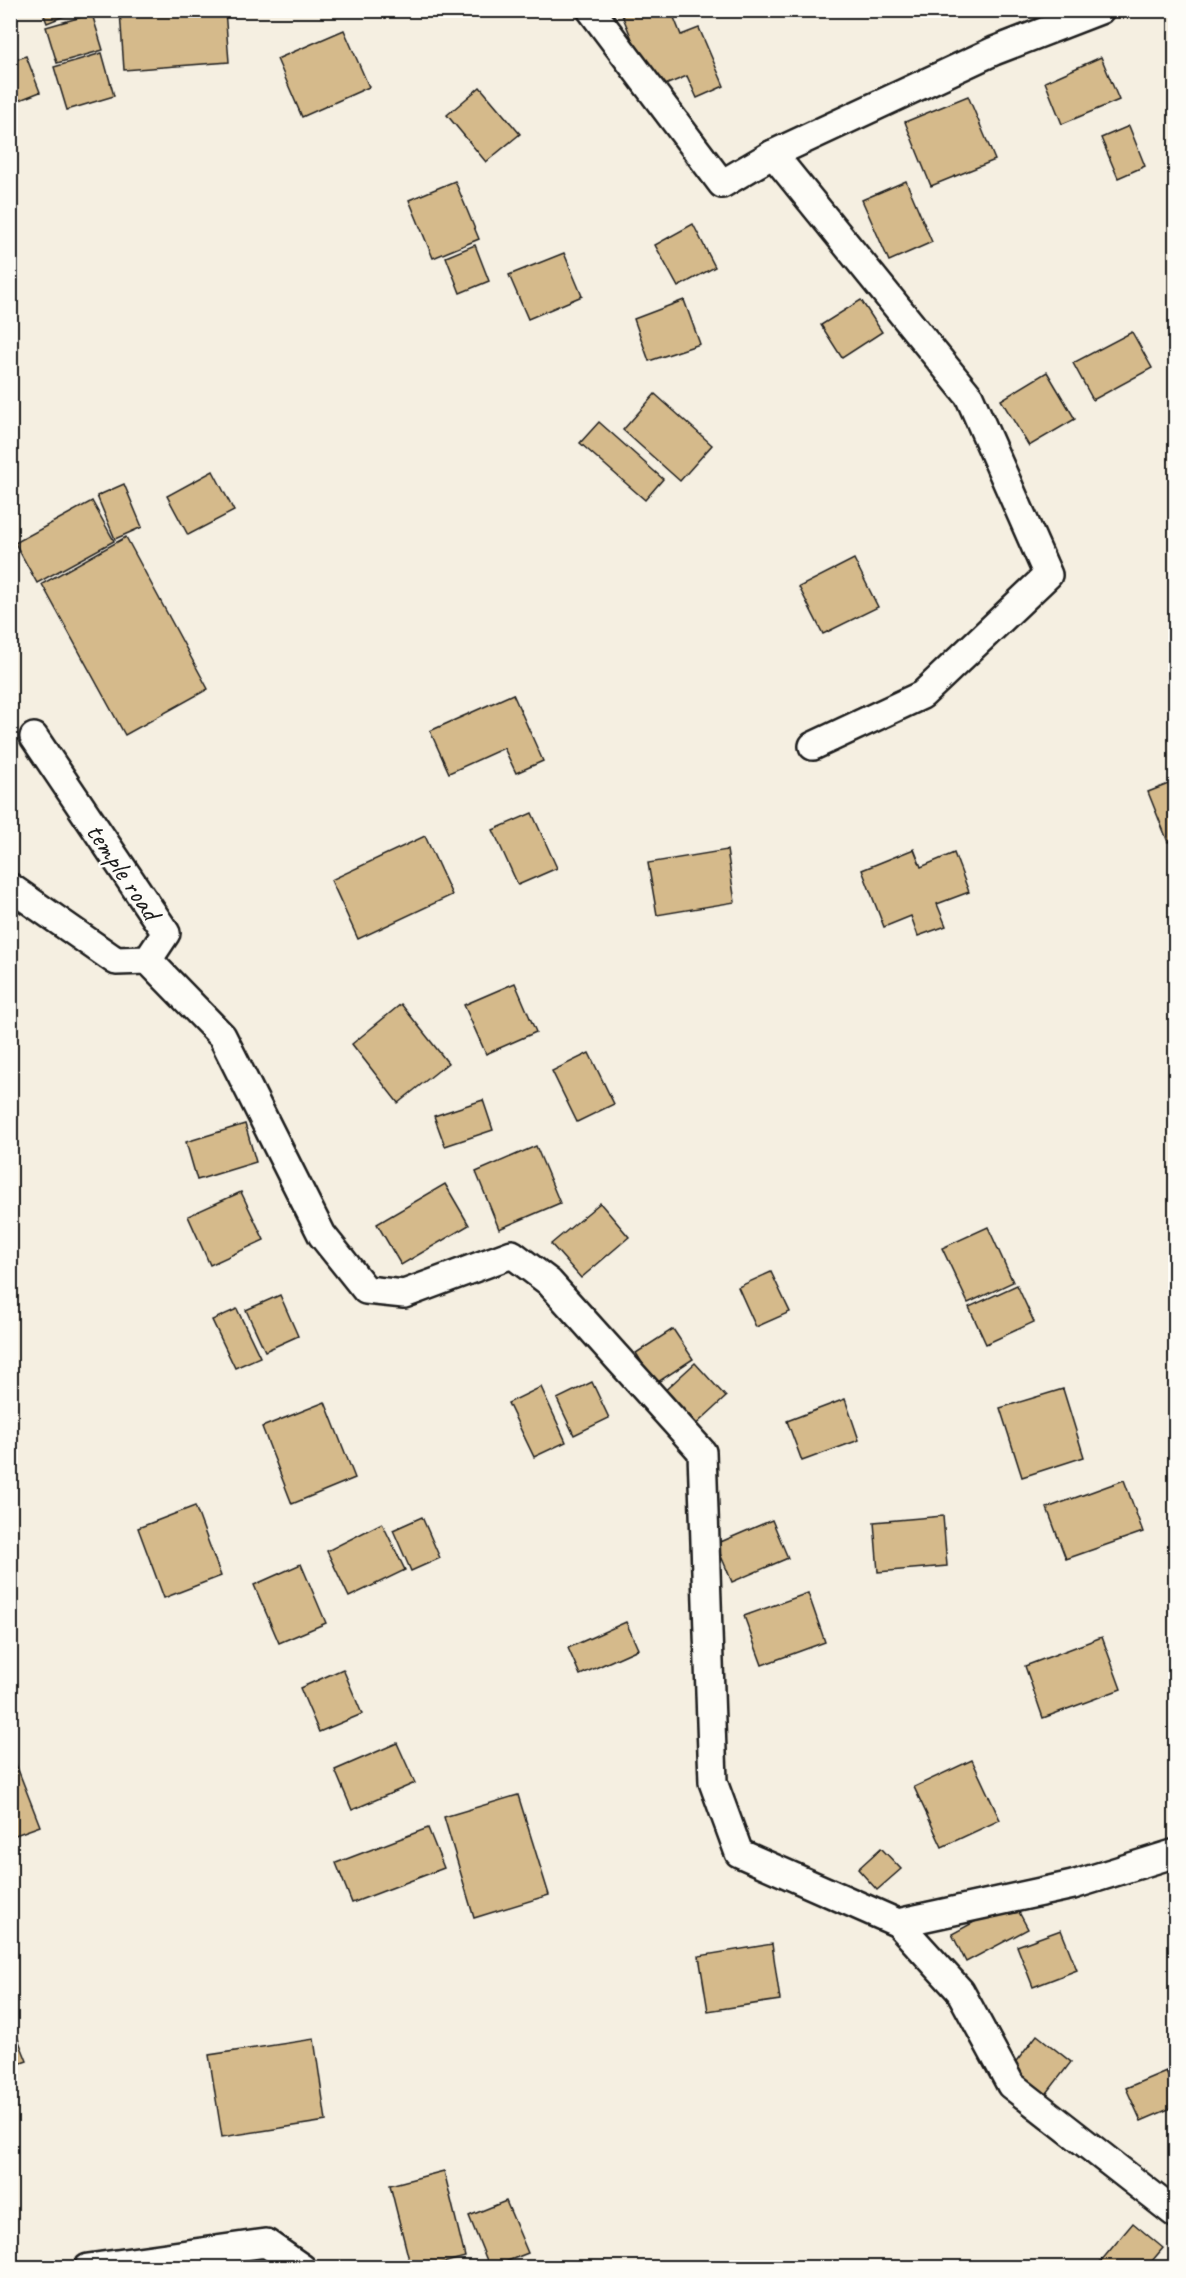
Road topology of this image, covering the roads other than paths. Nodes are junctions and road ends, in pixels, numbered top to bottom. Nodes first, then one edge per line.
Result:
1 (591, 10) edge
2 (1100, 10) edge
3 (773, 154) junction
4 (33, 737) dead end
5 (813, 746) dead end
6 (10, 887) edge
7 (148, 960) junction
8 (1176, 1853) edge
9 (898, 1923) junction
10 (1176, 2214) edge
11 (88, 2268) edge
12 (302, 2268) edge

1 - 3 street
2 - 3 street
3 - 5 street
4 - 7 street, temple road
6 - 7 street, temple road
7 - 9 street
8 - 9 street
9 - 10 street
11 - 12 street

